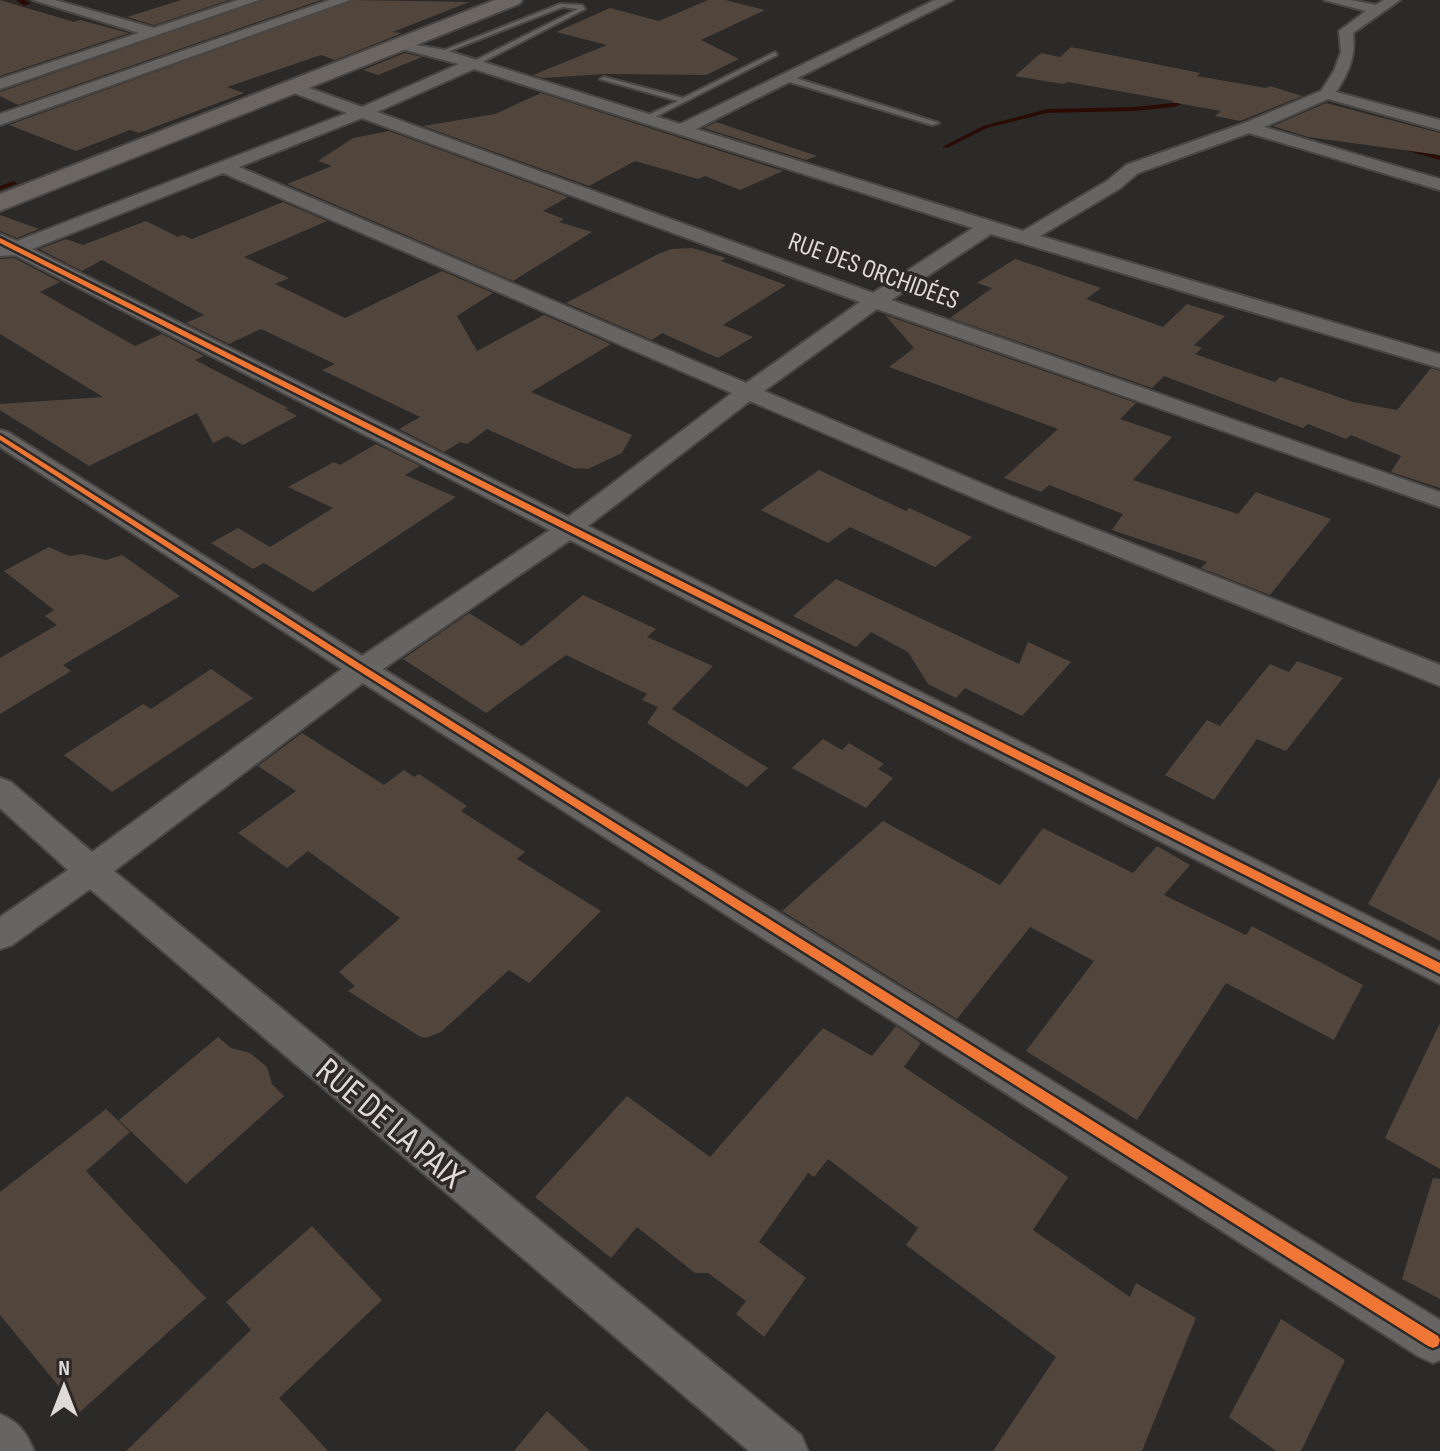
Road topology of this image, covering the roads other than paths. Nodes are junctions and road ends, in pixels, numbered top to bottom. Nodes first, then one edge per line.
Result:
1 (40, 0) edge
2 (252, 0) edge
3 (343, 0) edge
4 (946, 0) edge
5 (1331, 0) edge
6 (505, 1) edge
7 (1386, 5) edge
8 (152, 32) junction
9 (403, 45) junction
10 (440, 53) junction
11 (775, 54) dead end
12 (472, 64) junction
13 (786, 78) junction
14 (604, 79) dead end
15 (0, 84) edge
16 (292, 87) junction
17 (1327, 94) junction
18 (684, 100) junction
19 (364, 112) junction
20 (647, 119) junction
21 (0, 120) edge
22 (935, 123) dead end
23 (1440, 125) edge
24 (1248, 128) junction
25 (681, 130) junction
26 (226, 168) junction
27 (1440, 185) edge
28 (0, 203) edge
29 (988, 227) junction
30 (1025, 238) junction
31 (6, 248) edge
32 (875, 301) junction
33 (1440, 361) edge
34 (748, 392) junction
35 (0, 437) edge
36 (1440, 500) edge
37 (567, 530) junction
38 (362, 669) junction
39 (1440, 676) edge
40 (0, 790) edge
41 (91, 871) junction
42 (0, 935) edge
43 (1440, 969) edge
44 (1433, 1341) dead end
45 (0, 1437) edge
46 (11, 1451) edge
47 (785, 1451) edge

1 - 8 street
2 - 8 street
3 - 21 street
4 - 13 street
5 - 7 street
6 - 9 main road
7 - 17 street
8 - 15 street
9 - 10 street
9 - 16 main road
10 - 12 street
10 - 12 lane
11 - 18 lane
12 - 19 street
12 - 20 street
13 - 22 lane
13 - 25 street
14 - 18 lane
16 - 19 street, RUE DES ORCHIDÉES
16 - 28 main road
17 - 23 street
17 - 24 street
18 - 20 lane
19 - 26 street
19 - 32 street, RUE DES ORCHIDÉES
20 - 25 street
24 - 27 street
24 - 30 street
25 - 29 street
26 - 31 street
26 - 34 street
29 - 30 street
29 - 32 street
30 - 33 street
31 - 37 street
32 - 34 street
32 - 36 street, RUE DES ORCHIDÉES
34 - 37 street
34 - 39 street
35 - 38 street
37 - 38 street
37 - 43 street
38 - 41 street
38 - 44 street
40 - 41 street, RUE DE LA PAIX
41 - 42 street
41 - 47 street, RUE DE LA PAIX
45 - 46 street

